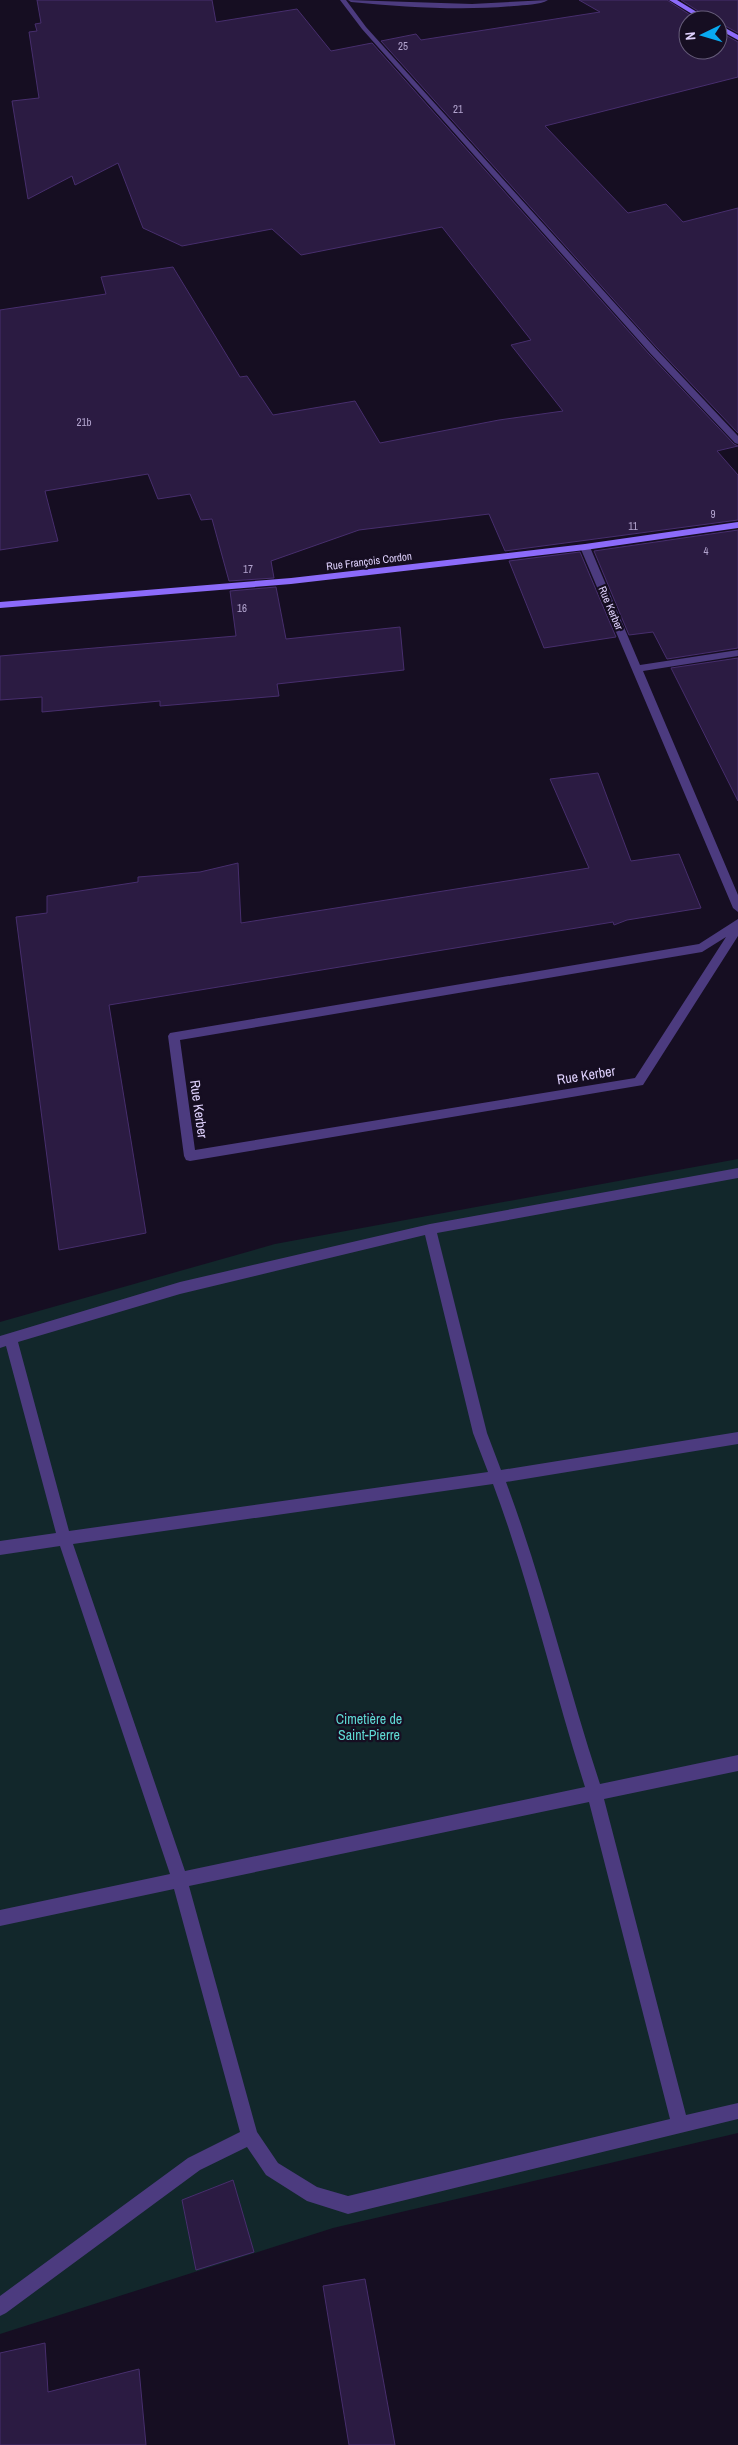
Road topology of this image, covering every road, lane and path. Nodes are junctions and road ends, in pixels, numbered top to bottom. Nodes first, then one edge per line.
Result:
1 (343, 0) edge
2 (351, 0) edge
3 (545, 0) edge
4 (672, 0) edge
5 (690, 10) edge
6 (738, 441) edge
7 (738, 525) edge
8 (585, 548) junction
9 (0, 605) edge
10 (738, 653) edge
11 (636, 669) junction
12 (738, 908) edge
13 (738, 923) edge
14 (738, 927) edge
15 (738, 1173) edge
16 (430, 1229) junction
17 (5, 1341) edge
18 (738, 1438) edge
19 (497, 1477) junction
20 (64, 1537) junction
21 (0, 1548) edge
22 (738, 1764) edge
23 (595, 1794) junction
24 (180, 1881) junction
25 (0, 1918) edge
26 (738, 2111) edge
27 (680, 2125) junction
28 (250, 2136) junction
29 (0, 2307) edge

1 - 6 street
2 - 3 street
4 - 5 street
7 - 8 street, Rue François Cordon
8 - 9 street, Rue François Cordon
8 - 11 street, Rue Kerber
10 - 11 street
11 - 12 street, Rue Kerber
13 - 14 street, Rue Kerber
15 - 16 street
16 - 17 street
16 - 19 street
17 - 20 street
18 - 19 street
19 - 20 street
19 - 23 street
20 - 21 street
20 - 24 street
22 - 23 street
23 - 24 street
23 - 27 street
24 - 25 street
24 - 28 street
26 - 27 street
27 - 28 street
28 - 29 street

